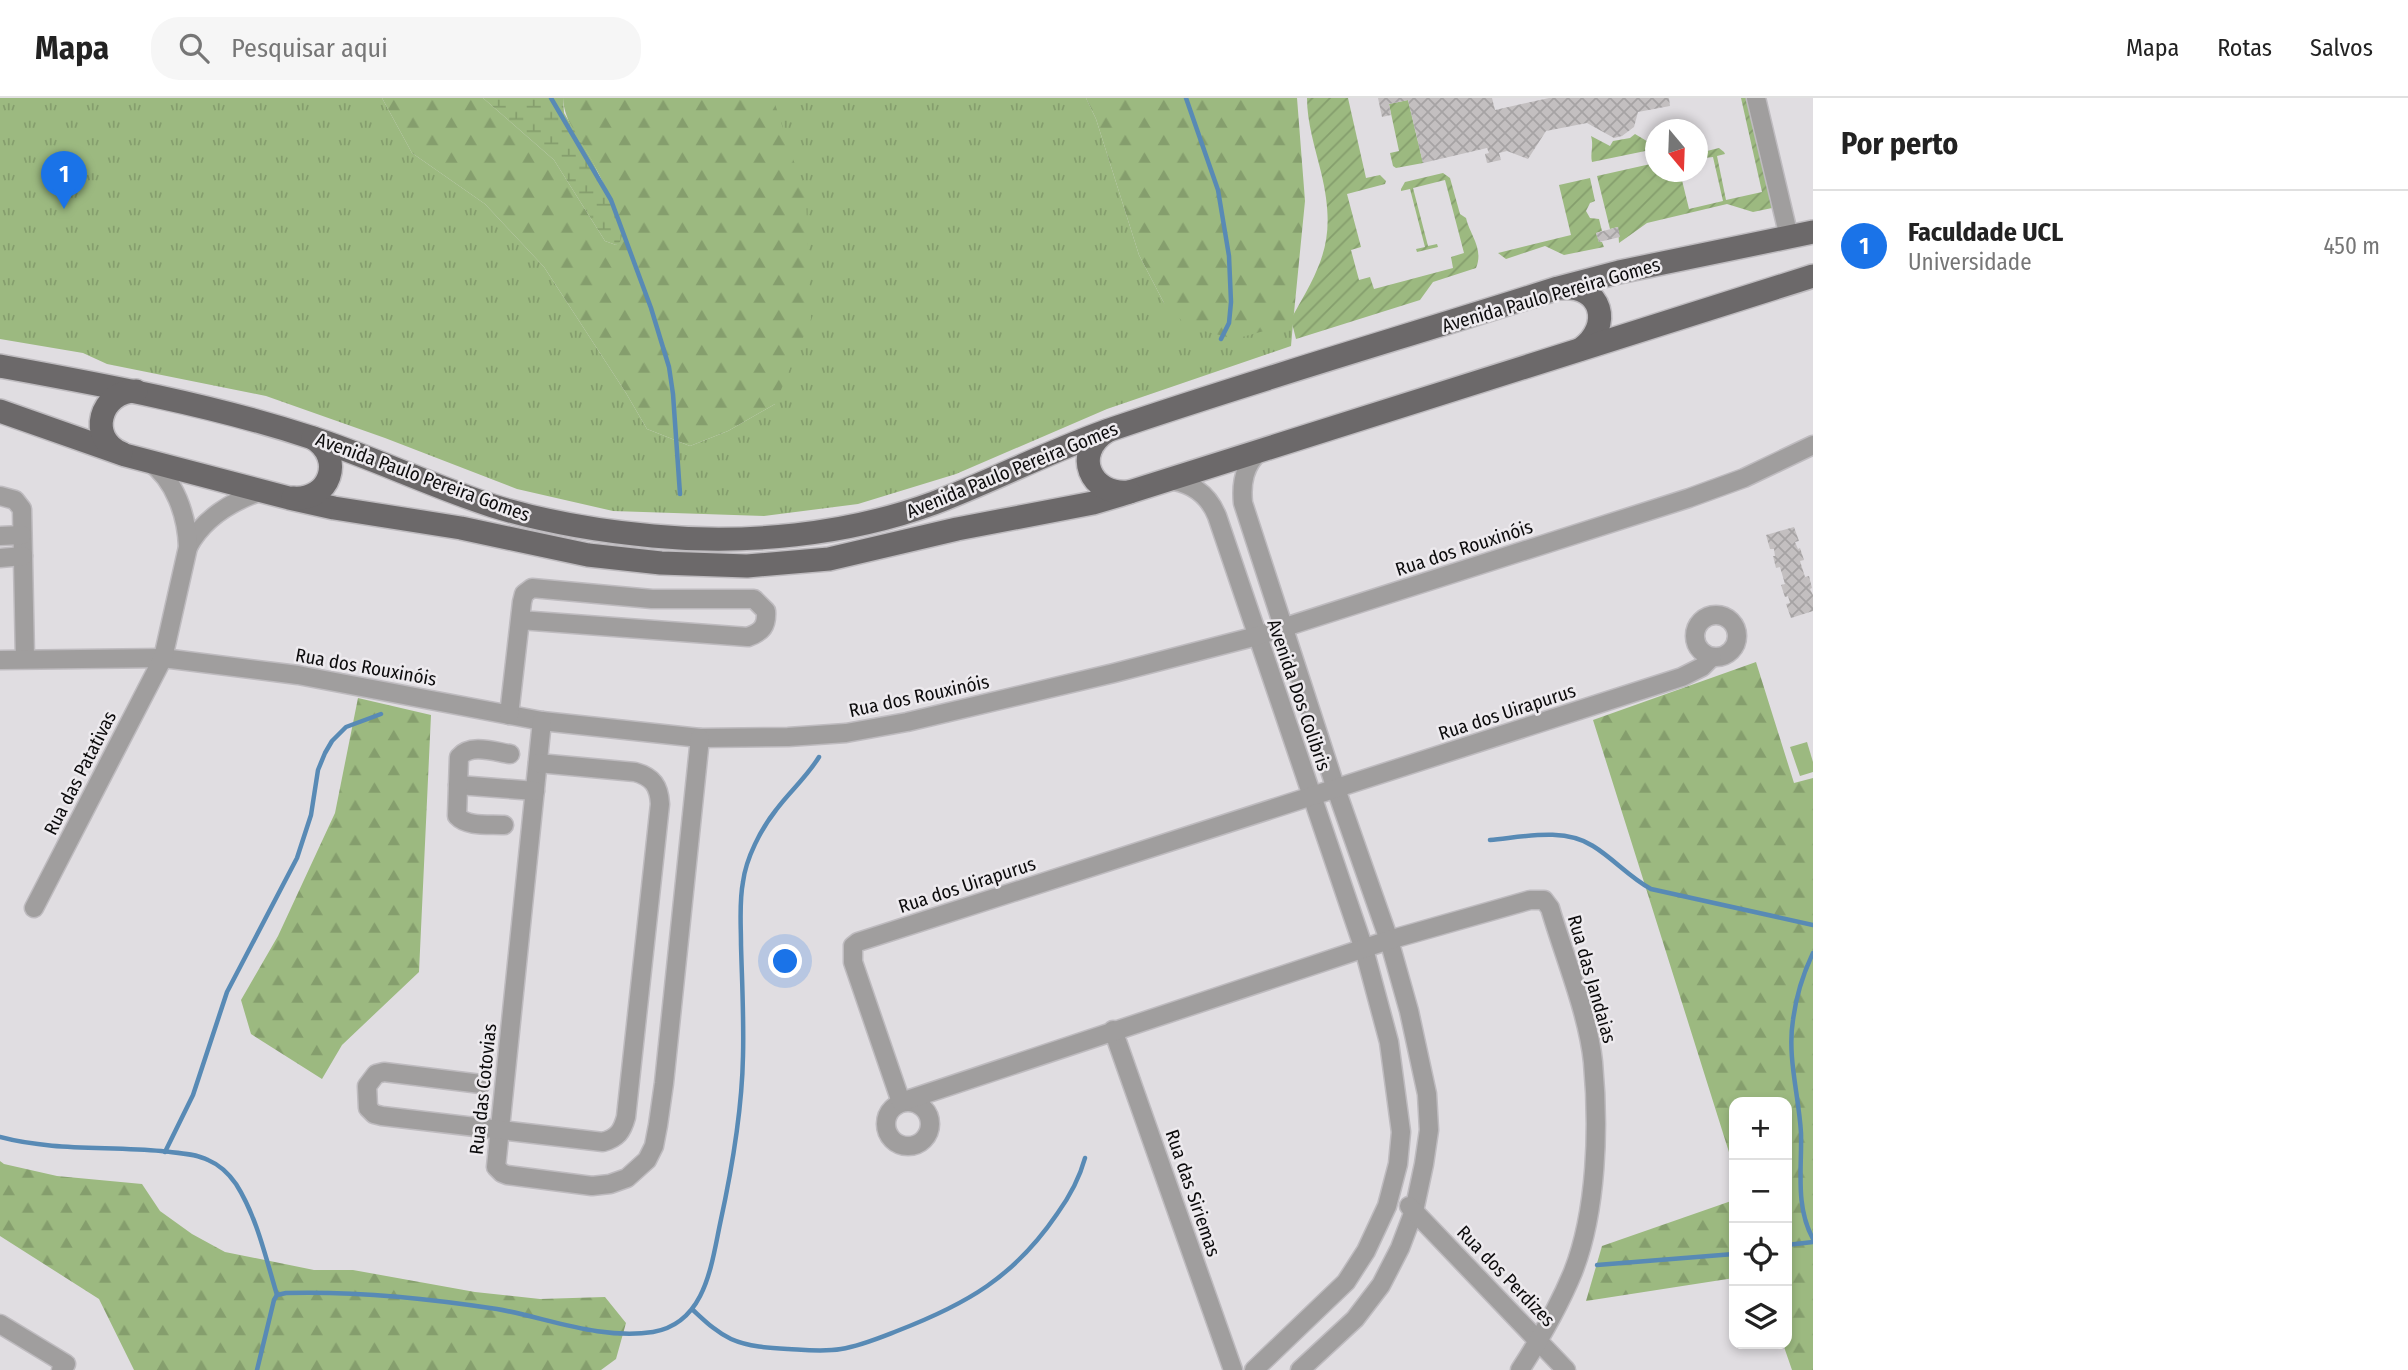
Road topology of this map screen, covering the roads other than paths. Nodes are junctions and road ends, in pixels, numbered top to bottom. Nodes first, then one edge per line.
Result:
1 (1756, 98) edge
2 (1813, 232) edge
3 (1789, 237) junction
4 (1813, 276) edge
5 (1558, 288) junction
6 (1581, 349) junction
7 (0, 366) edge
8 (142, 392) junction
9 (0, 411) edge
10 (1109, 430) junction
11 (310, 437) junction
12 (1813, 445) edge
13 (1260, 451) junction
14 (125, 454) junction
15 (148, 461) junction
16 (1167, 480) junction
17 (262, 491) junction
18 (1131, 492) junction
19 (0, 496) edge
20 (289, 498) junction
21 (22, 535) junction
22 (0, 536) edge
23 (188, 547) junction
24 (23, 556) junction
25 (0, 558) edge
26 (520, 620) junction
27 (1284, 627) junction
28 (1257, 636) junction
29 (163, 657) junction
30 (1712, 657) dead end
31 (25, 659) junction
32 (0, 660) edge
33 (509, 715) junction
34 (542, 721) junction
35 (700, 738) junction
36 (510, 754) dead end
37 (538, 763) junction
38 (458, 785) junction
39 (1336, 789) junction
40 (535, 791) junction
41 (1311, 796) junction
42 (503, 825) dead end
43 (34, 908) dead end
44 (1389, 940) junction
45 (1364, 949) junction
46 (1113, 1030) junction
47 (481, 1084) dead end
48 (499, 1129) junction
49 (1392, 1188) junction
50 (1414, 1212) junction
51 (0, 1324) edge
52 (1539, 1340) junction
53 (61, 1370) edge
54 (1233, 1370) edge
55 (1254, 1370) edge
56 (1300, 1370) edge
57 (1520, 1370) edge
58 (1566, 1370) edge

1 - 3 street
2 - 3 main road, Avenida Paulo Pereira Gomes
3 - 5 main road, Avenida Paulo Pereira Gomes
4 - 6 main road, Avenida Paulo Pereira Gomes
5 - 6 main road
5 - 10 main road, Avenida Paulo Pereira Gomes
6 - 13 main road, Avenida Paulo Pereira Gomes
7 - 8 main road, Avenida Paulo Pereira Gomes
8 - 11 main road, Avenida Paulo Pereira Gomes
8 - 14 main road
9 - 14 main road, Avenida Paulo Pereira Gomes
10 - 11 main road, Avenida Paulo Pereira Gomes
10 - 18 main road
11 - 20 main road
12 - 27 street, Rua dos Rouxinóis
13 - 16 main road, Avenida Paulo Pereira Gomes
13 - 27 street, Avenida Dos Colibris
14 - 15 main road, Avenida Paulo Pereira Gomes
15 - 17 main road, Avenida Paulo Pereira Gomes
15 - 23 street
16 - 18 main road, Avenida Paulo Pereira Gomes
16 - 28 street, Avenida Dos Colibris
17 - 20 main road, Avenida Paulo Pereira Gomes
17 - 23 street
18 - 20 main road, Avenida Paulo Pereira Gomes
19 - 21 street
21 - 22 street
21 - 24 street
23 - 29 street, Rua das Patativas
24 - 25 street
24 - 31 street
26 - 26 street
26 - 33 street
27 - 28 street, Rua dos Rouxinóis
27 - 39 street, Avenida Dos Colibris
28 - 35 street, Rua dos Rouxinóis
28 - 41 street, Avenida Dos Colibris
29 - 31 street, Rua dos Rouxinóis
29 - 33 street, Rua dos Rouxinóis
29 - 43 street, Rua das Patativas
30 - 39 street, Rua dos Uirapurus
31 - 32 street, Rua dos Rouxinóis
33 - 34 street, Rua dos Rouxinóis
34 - 35 street, Rua dos Rouxinóis
34 - 37 street, Rua das Cotovias
35 - 48 street, Rua das Cotovias
36 - 38 street
37 - 40 street, Rua das Cotovias
37 - 48 street
38 - 40 street
38 - 42 street
39 - 41 street, Rua dos Uirapurus
39 - 44 street, Avenida Dos Colibris
40 - 48 street, Rua das Cotovias
41 - 45 street, Avenida Dos Colibris
41 - 46 street, Rua dos Uirapurus
44 - 45 street, Rua das Jandaias
44 - 50 street, Avenida Dos Colibris
44 - 52 street, Rua das Jandaias
45 - 46 street, Rua dos Uirapurus
45 - 49 street, Avenida Dos Colibris
46 - 54 street, Rua das Siriemas
47 - 48 street
49 - 50 street, Rua dos Perdizes
49 - 55 street, Avenida Dos Colibris
50 - 52 street, Rua dos Perdizes
50 - 56 street, Avenida Dos Colibris
51 - 53 street
52 - 57 street, Rua das Jandaias
52 - 58 street, Rua dos Perdizes

